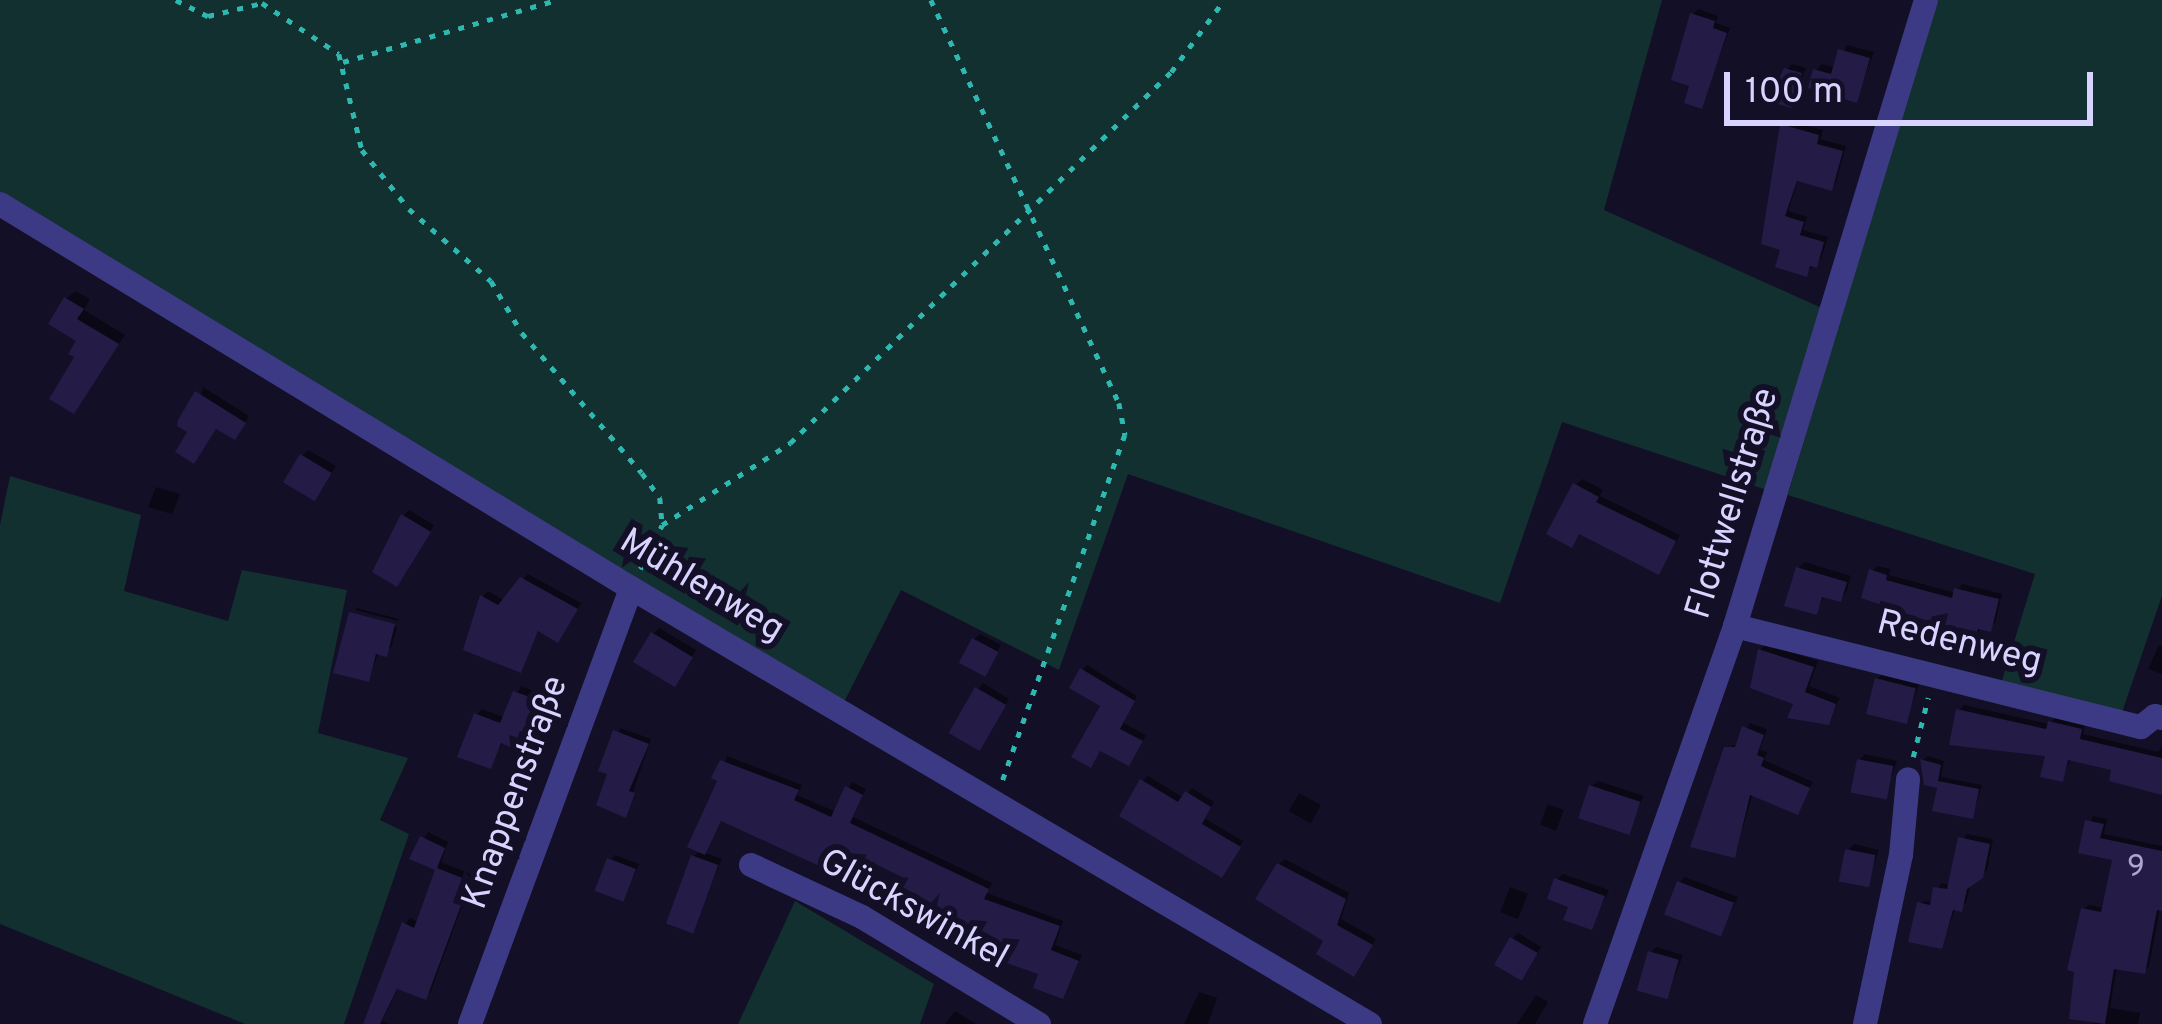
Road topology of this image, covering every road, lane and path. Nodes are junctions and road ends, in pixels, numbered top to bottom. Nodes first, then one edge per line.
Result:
1 (176, 0) edge
2 (556, 0) edge
3 (931, 0) edge
4 (1224, 0) edge
5 (1926, 0) edge
6 (262, 1) edge
7 (342, 63) junction
8 (0, 204) edge
9 (1028, 213) junction
10 (662, 525) junction
11 (631, 588) junction
12 (1735, 626) junction
13 (1934, 675) junction
14 (2162, 718) edge
15 (1908, 779) joint
16 (994, 800) junction
17 (751, 865) dead end
18 (470, 1024) edge
19 (1039, 1024) edge
20 (1370, 1024) edge
21 (1595, 1024) edge
22 (1865, 1024) edge

1 - 6 path
2 - 7 path
3 - 9 path
4 - 9 path
5 - 12 street, Flottwellstraße
6 - 7 path
7 - 10 path
8 - 11 street, Mühlenweg
9 - 10 path
9 - 16 path
10 - 11 path
11 - 16 street, Mühlenweg
11 - 18 street, Knappenstraße
12 - 13 street, Redenweg
12 - 21 street, Flottwellstraße
13 - 14 street, Redenweg
13 - 15 path
15 - 22 street
16 - 20 street, Mühlenweg
17 - 19 street, Glückswinkel

